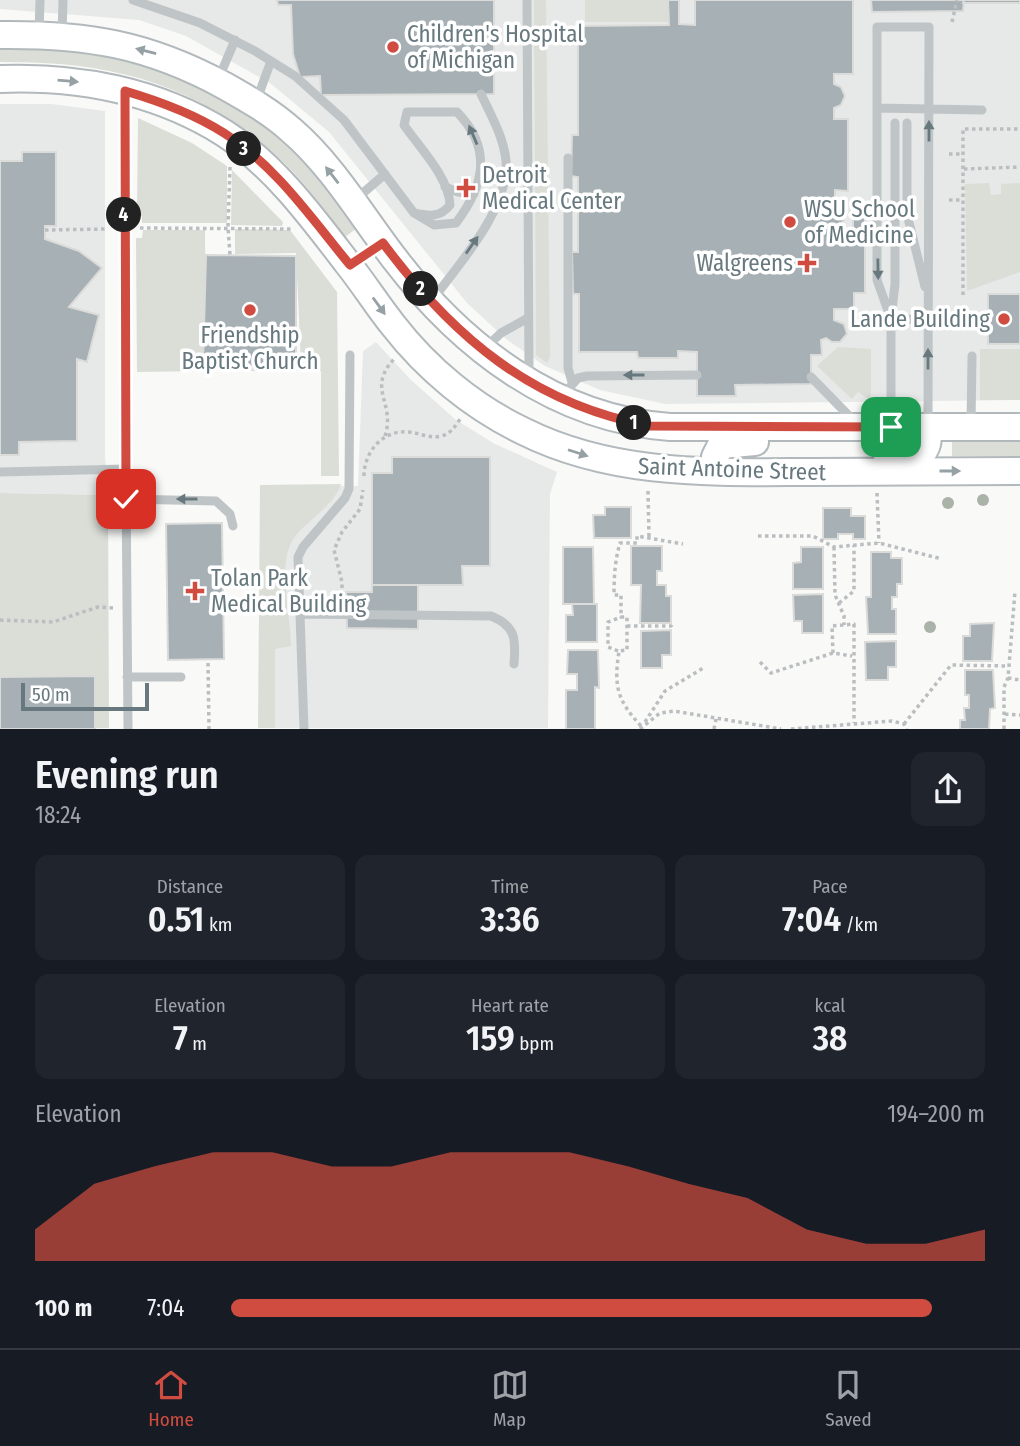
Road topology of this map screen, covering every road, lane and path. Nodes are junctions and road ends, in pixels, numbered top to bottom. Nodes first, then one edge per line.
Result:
1 (40, 0) edge
2 (63, 0) edge
3 (133, 0) edge
4 (527, 0) edge
5 (957, 0) edge
6 (952, 22) dead end
7 (0, 35) edge
8 (50, 36) junction
9 (235, 40) junction
10 (271, 61) junction
11 (0, 79) edge
12 (217, 82) junction
13 (125, 91) junction
14 (481, 94) dead end
15 (256, 103) junction
16 (878, 108) junction
17 (929, 109) junction
18 (982, 110) dead end
19 (907, 122) dead end
20 (895, 123) dead end
21 (1020, 129) edge
22 (963, 153) junction
23 (949, 154) dead end
24 (568, 158) dead end
25 (230, 167) dead end
26 (1020, 167) edge
27 (964, 169) junction
28 (385, 174) junction
29 (445, 187) junction
30 (474, 194) junction
31 (949, 200) dead end
32 (963, 200) junction
33 (352, 202) junction
34 (414, 213) junction
35 (228, 227) junction
36 (140, 228) dead end
37 (108, 229) dead end
38 (292, 229) dead end
39 (45, 230) dead end
40 (383, 243) junction
41 (230, 255) dead end
42 (350, 265) junction
43 (963, 295) dead end
44 (432, 300) junction
45 (928, 301) junction
46 (528, 318) junction
47 (891, 319) junction
48 (928, 319) junction
49 (483, 350) junction
50 (350, 355) dead end
51 (972, 356) dead end
52 (394, 359) dead end
53 (697, 375) dead end
54 (811, 377) dead end
55 (529, 383) junction
56 (568, 391) junction
57 (461, 418) dead end
58 (860, 427) junction
59 (891, 427) junction
60 (928, 427) junction
61 (971, 427) junction
62 (1020, 427) edge
63 (385, 436) junction
64 (548, 442) junction
65 (126, 469) junction
66 (716, 471) junction
67 (1020, 471) edge
68 (0, 472) edge
69 (800, 472) junction
70 (648, 491) dead end
71 (877, 493) dead end
72 (126, 499) junction
73 (233, 526) dead end
74 (758, 536) dead end
75 (649, 537) junction
76 (879, 543) junction
77 (683, 544) dead end
78 (853, 545) junction
79 (834, 547) junction
80 (942, 559) dead end
81 (1015, 591) dead end
82 (839, 603) junction
83 (117, 608) dead end
84 (301, 614) junction
85 (341, 615) junction
86 (621, 617) junction
87 (0, 620) edge
88 (844, 625) junction
89 (627, 626) junction
90 (673, 629) dead end
91 (619, 651) junction
92 (832, 653) junction
93 (852, 656) junction
94 (760, 662) dead end
95 (208, 663) dead end
96 (514, 664) dead end
97 (1007, 666) junction
98 (705, 667) dead end
99 (127, 677) junction
100 (181, 677) dead end
101 (1008, 678) junction
102 (1020, 680) edge
103 (1004, 714) junction
104 (1020, 715) edge
105 (716, 719) junction
106 (854, 723) junction
107 (642, 726) edge
108 (861, 726) edge
109 (835, 727) edge
110 (905, 727) edge
111 (128, 729) edge
112 (209, 729) edge
113 (304, 729) edge
114 (713, 729) edge
115 (781, 729) edge
116 (791, 729) edge
117 (1004, 729) edge

1 - 8 lane
2 - 8 lane
3 - 9 lane
4 - 46 lane
5 - 6 path
7 - 8 street, Saint Antoine Street
12 -> 8 street, Saint Antoine Street
9 - 10 lane
9 - 12 lane
10 - 15 lane
10 - 28 lane
11 -> 13 street, Saint Antoine Street
12 - 15 street, Saint Antoine Street
13 - 42 street, Saint Antoine Street
13 - 65 lane
44 -> 14 lane
33 -> 15 street, Saint Antoine Street
16 - 17 lane
16 - 17 lane
16 -> 47 lane
17 - 18 lane
45 -> 17 lane
19 - 45 lane
20 - 47 lane
21 - 22 path
22 - 23 path
22 - 27 path
24 - 56 lane
25 - 35 path
26 - 27 path
27 - 32 path
28 - 33 lane
28 - 34 lane
29 - 30 lane
30 -> 29 lane
29 - 34 lane
30 - 34 lane
31 - 32 path
32 - 43 path
33 - 40 street, Saint Antoine Street
35 - 36 path
35 - 38 path
35 - 41 path
37 - 39 path
40 - 42 street
40 - 44 street, Saint Antoine Street
42 -> 64 street, Saint Antoine Street
44 - 49 street, Saint Antoine Street
45 - 48 lane
46 - 49 lane
46 - 55 lane
47 - 48 lane
47 - 59 lane
60 -> 48 lane
49 - 55 street, Saint Antoine Street
50 - 84 lane
51 - 61 lane
52 - 63 path
53 -> 56 lane
54 - 58 lane
55 - 56 street, Saint Antoine Street
56 - 58 street, Saint Antoine Street
56 - 64 street
57 - 63 path
58 - 59 street, Saint Antoine Street
58 - 66 street
59 - 60 street, Saint Antoine Street
60 - 61 street, Saint Antoine Street
60 - 69 street
61 - 62 street, Saint Antoine Street
63 - 85 path
64 -> 66 street, Saint Antoine Street
65 - 68 lane
65 - 72 lane
66 - 69 street, Saint Antoine Street
69 -> 67 street, Saint Antoine Street
70 - 75 path
71 - 76 path
73 -> 72 lane
72 - 99 lane
74 - 79 path
75 - 77 path
75 - 86 path
76 - 78 path
76 - 80 path
78 - 79 path
78 - 82 path
79 - 82 path
81 - 97 path
82 - 88 path
83 - 87 path
84 - 85 lane
84 - 113 lane
85 - 96 lane
86 - 89 path
86 - 91 path
88 - 92 path
88 - 93 path
89 - 90 path
89 - 91 path
91 - 107 path
92 - 93 path
92 - 94 path
93 - 106 path
95 - 112 path
97 - 101 path
97 - 110 path
98 - 107 path
99 - 100 lane
99 - 111 lane
101 - 102 path
101 - 103 path
103 - 104 path
103 - 117 path
105 - 107 path
105 - 114 path
105 - 115 path
106 - 108 path
106 - 109 path
108 - 110 path
109 - 116 path

